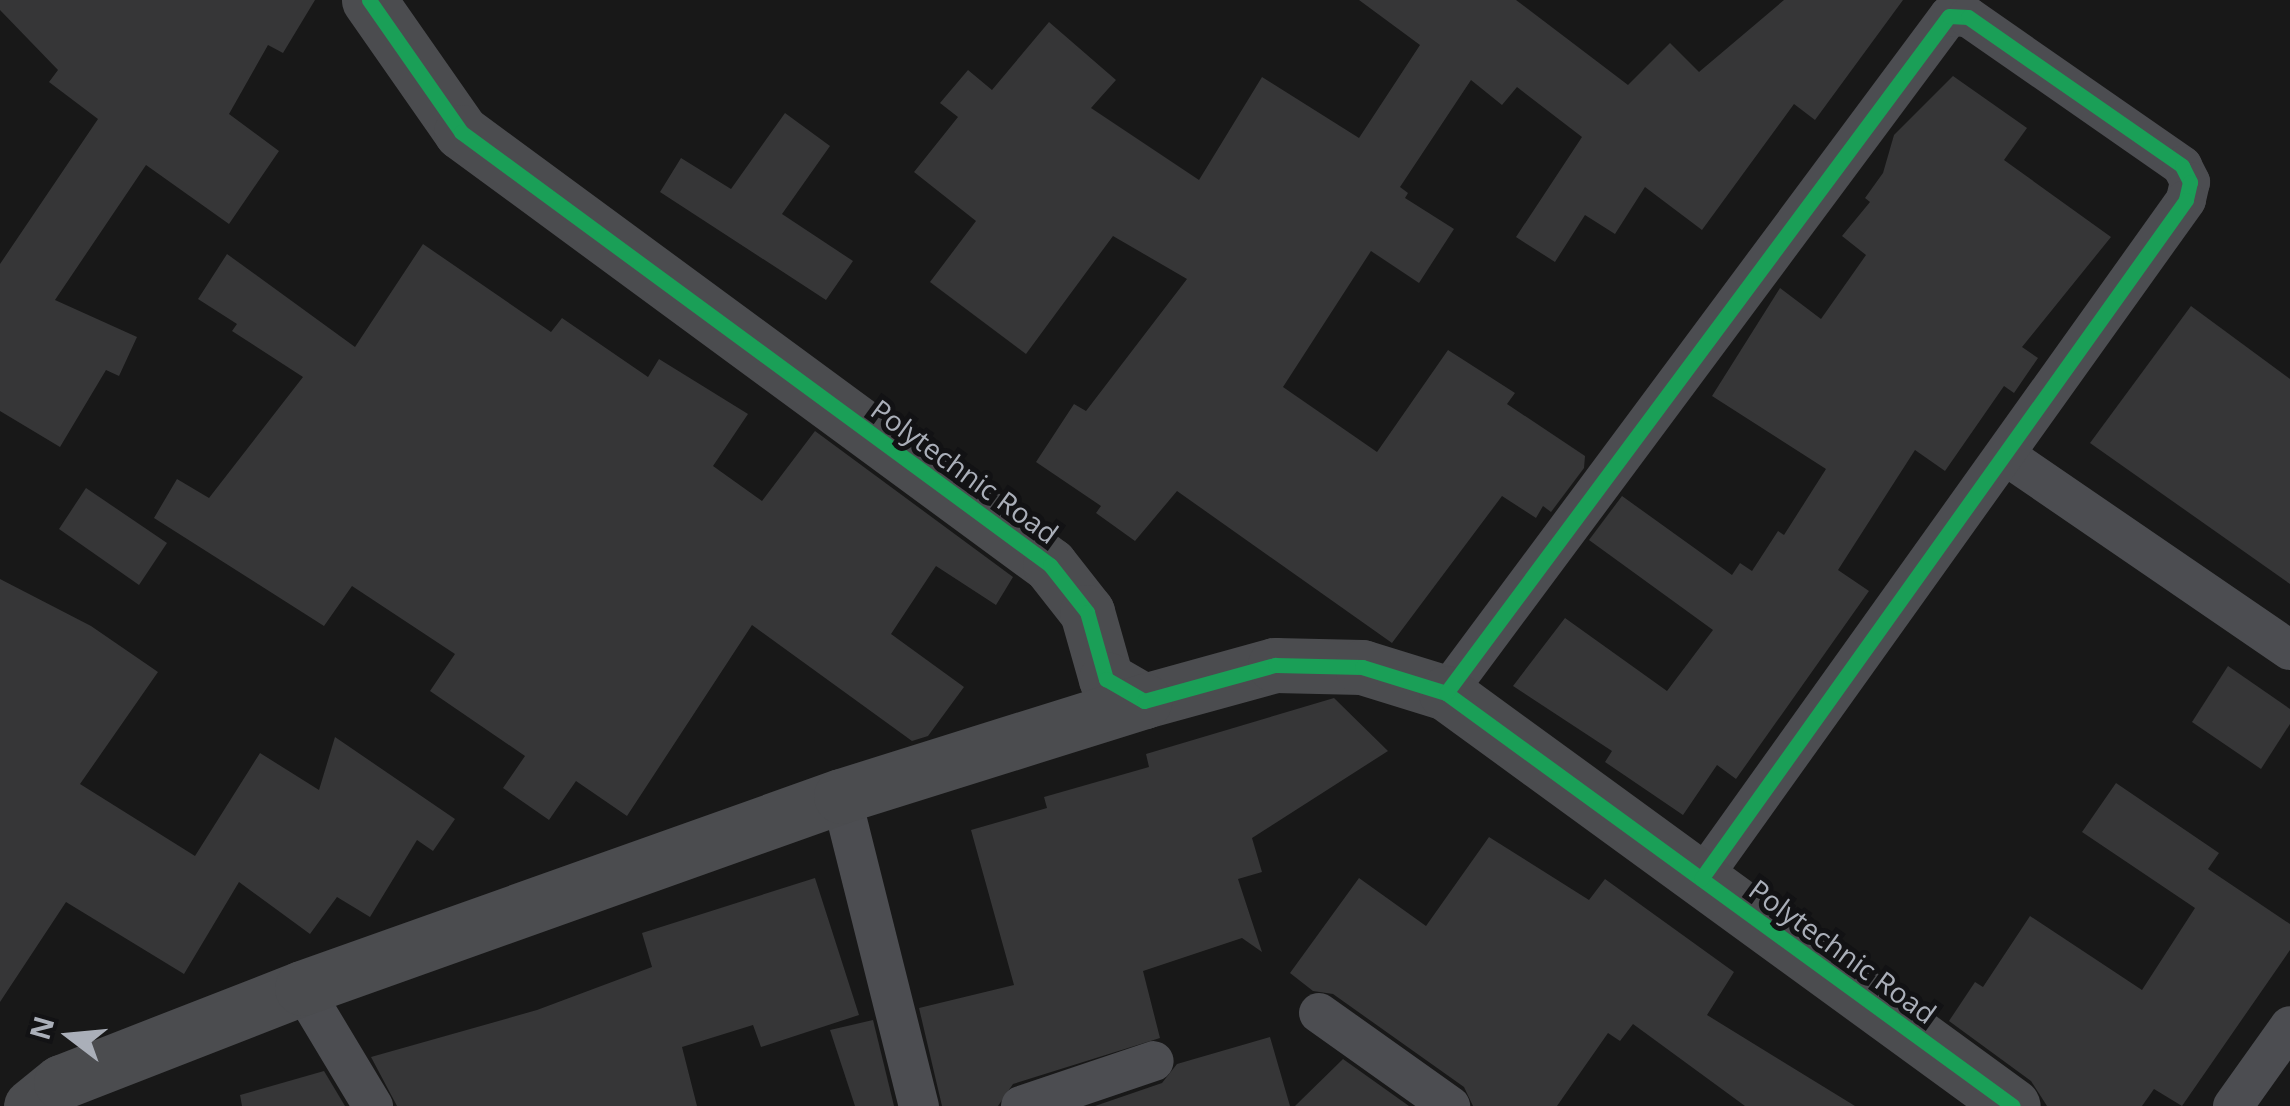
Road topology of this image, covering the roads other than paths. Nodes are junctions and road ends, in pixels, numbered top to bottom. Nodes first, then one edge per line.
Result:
1 (369, 0) edge
2 (2005, 455) junction
3 (2290, 650) edge
4 (1446, 694) junction
5 (1144, 701) junction
6 (841, 796) junction
7 (1702, 879) junction
8 (302, 988) junction
9 (1319, 1012) dead end
10 (2290, 1026) edge
11 (1154, 1061) dead end
12 (30, 1106) edge
13 (372, 1106) edge
14 (919, 1106) edge
15 (1022, 1106) edge
16 (1450, 1106) edge
17 (2012, 1106) edge
18 (2234, 1106) edge

1 - 5 street, Polytechnic Road
2 - 3 street
2 - 4 street
2 - 7 street
4 - 5 street, Polytechnic Road
4 - 7 street, Polytechnic Road
5 - 6 street
6 - 8 street
6 - 14 street
7 - 17 street, Polytechnic Road
8 - 12 street
8 - 13 street
9 - 16 street
10 - 18 street
11 - 15 street

